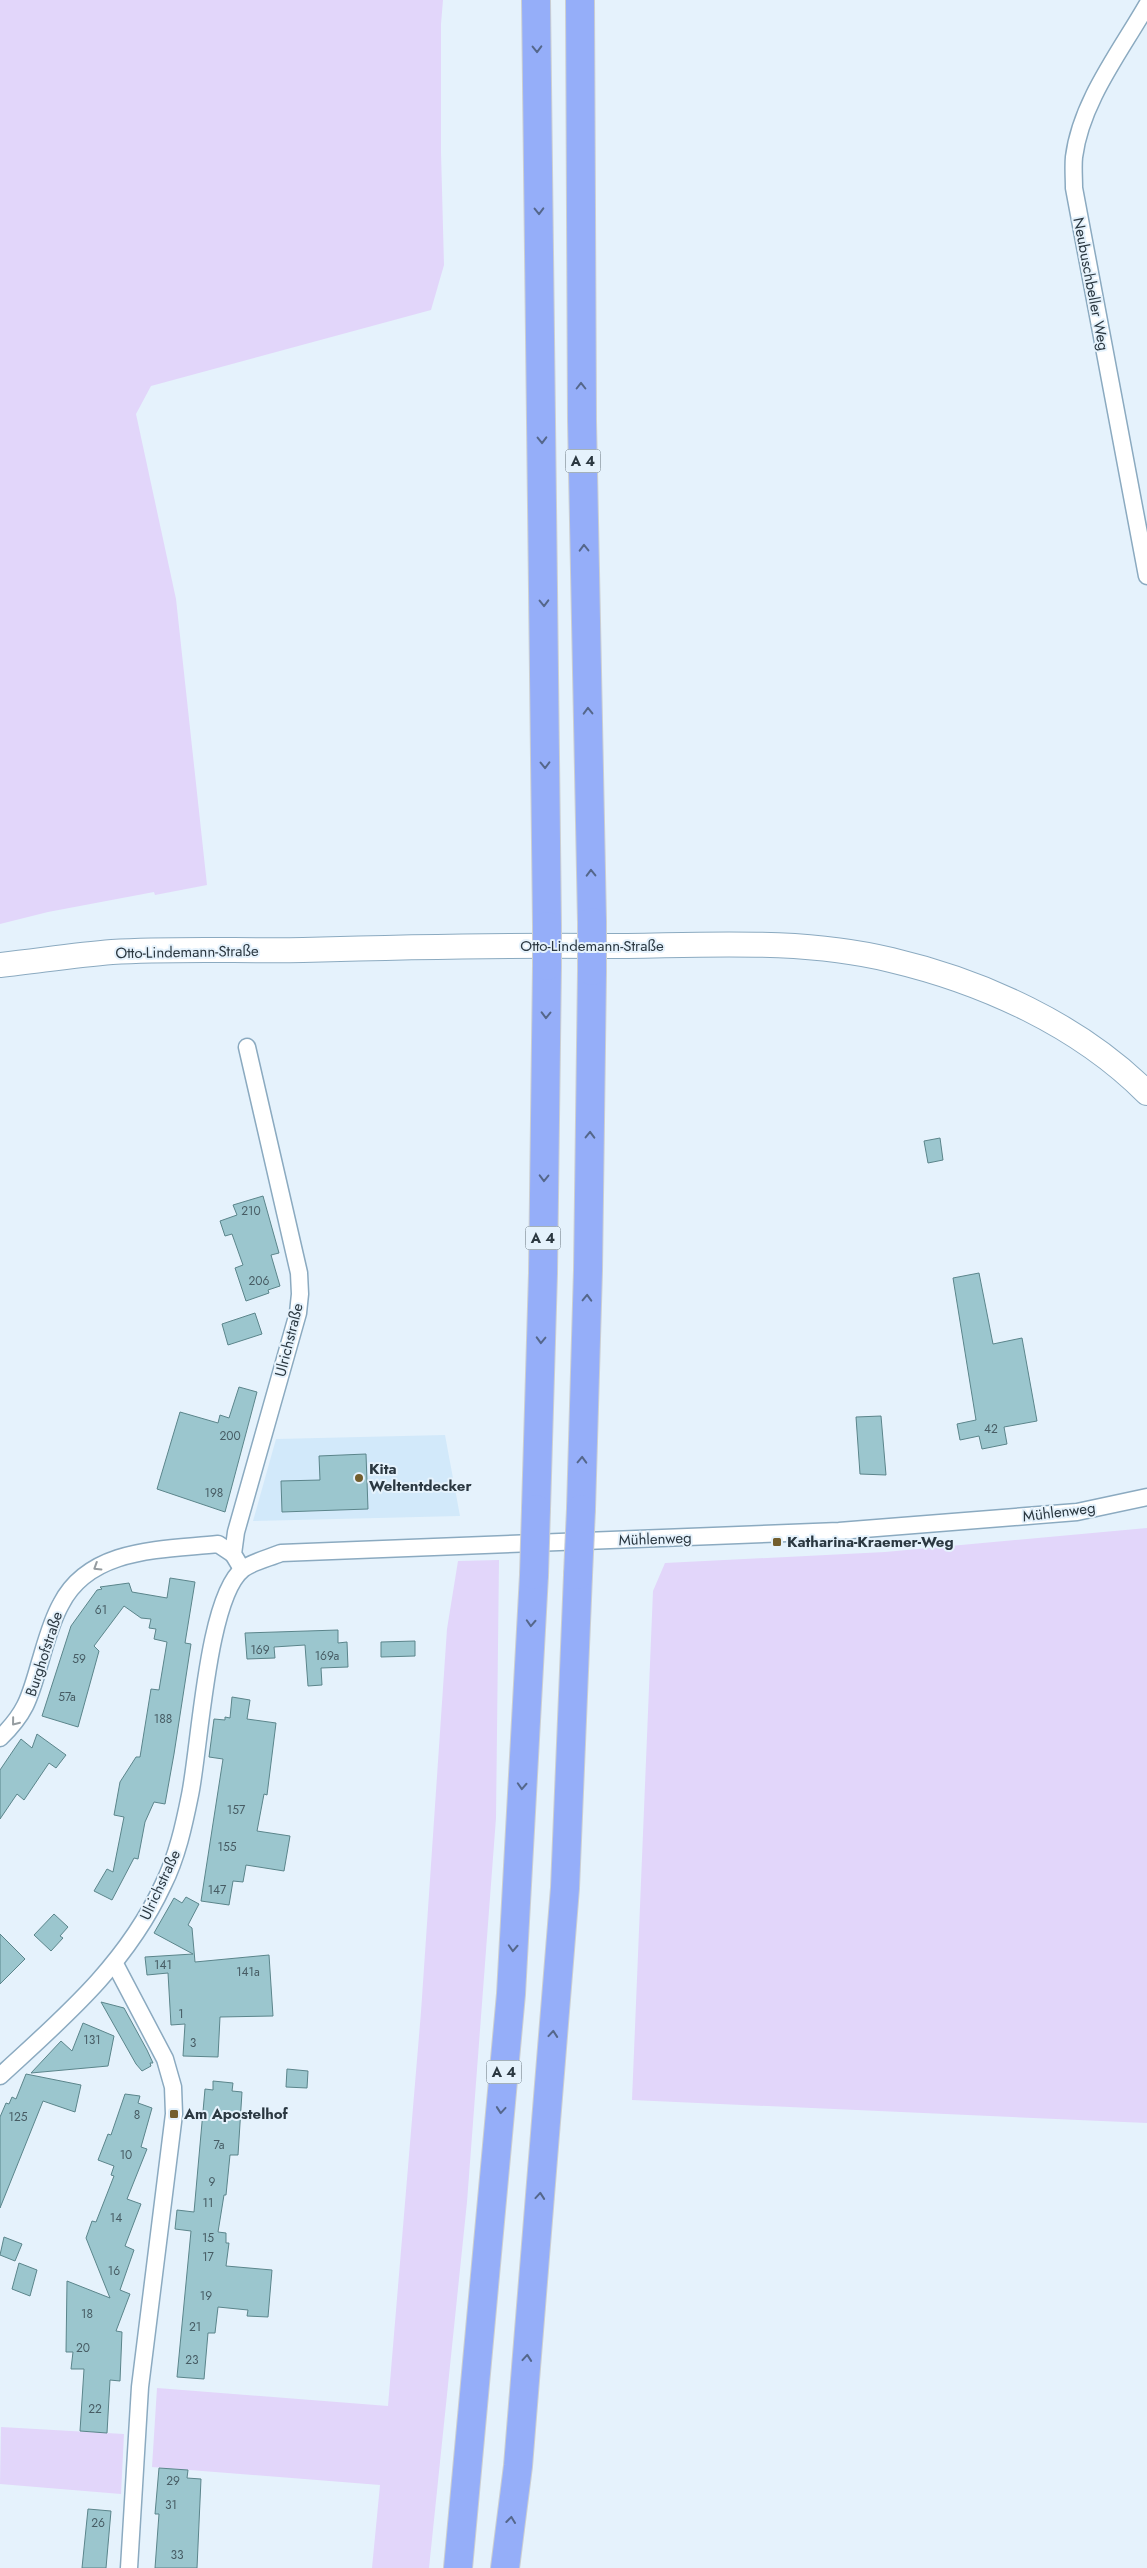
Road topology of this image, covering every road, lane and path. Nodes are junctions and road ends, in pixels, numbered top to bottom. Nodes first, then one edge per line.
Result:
1 (536, 0) edge
2 (580, 0) edge
3 (1147, 5) edge
4 (1147, 576) edge
5 (0, 965) edge
6 (247, 1047) dead end
7 (1147, 1093) edge
8 (1147, 1497) edge
9 (233, 1554) junction
10 (242, 1569) junction
11 (0, 1738) edge
12 (115, 1964) junction
13 (0, 2076) edge
14 (129, 2568) edge
15 (458, 2568) edge
16 (505, 2568) edge

1 -> 15 highway, A 4, bridge
16 -> 2 highway, A 4, bridge
3 - 4 street, Neubuschbeller Weg
5 - 7 street, Otto-Lindemann-Straße
6 - 9 street, Ulrichstraße
8 - 10 street, Mühlenweg
9 - 10 street
9 -> 11 street, Burghofstraße
10 - 12 street, Ulrichstraße
12 - 13 street, Ulrichstraße
12 - 14 street

